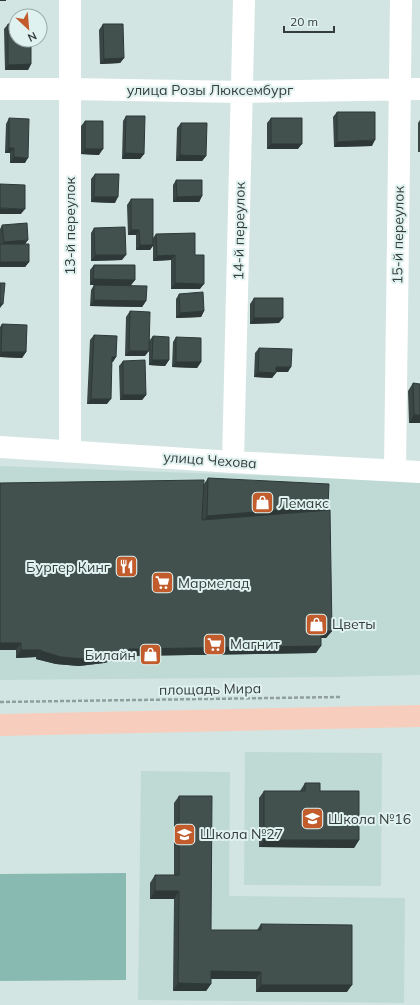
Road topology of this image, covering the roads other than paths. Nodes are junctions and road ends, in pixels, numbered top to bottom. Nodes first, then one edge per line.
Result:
1 (70, 0) edge
2 (244, 0) edge
3 (401, 0) edge
4 (0, 89) edge
5 (70, 89) junction
6 (410, 89) edge
7 (242, 92) junction
8 (0, 447) edge
9 (70, 451) junction
10 (233, 462) junction
11 (395, 470) junction
12 (420, 472) edge
13 (420, 716) edge
14 (0, 725) edge

1 - 5 street, 13-й переулок
2 - 7 street, 14-й переулок
3 - 6 street, 15-й переулок
4 - 5 street, улица Розы Люксембург
5 - 7 street, улица Розы Люксембург
5 - 9 street, 13-й переулок
6 - 7 street, улица Розы Люксембург
6 - 11 street, 15-й переулок
7 - 10 street, 14-й переулок
8 - 9 street, улица Чехова
9 - 10 street, улица Чехова
10 - 11 street, улица Чехова
11 - 12 street, улица Чехова
13 - 14 main road

